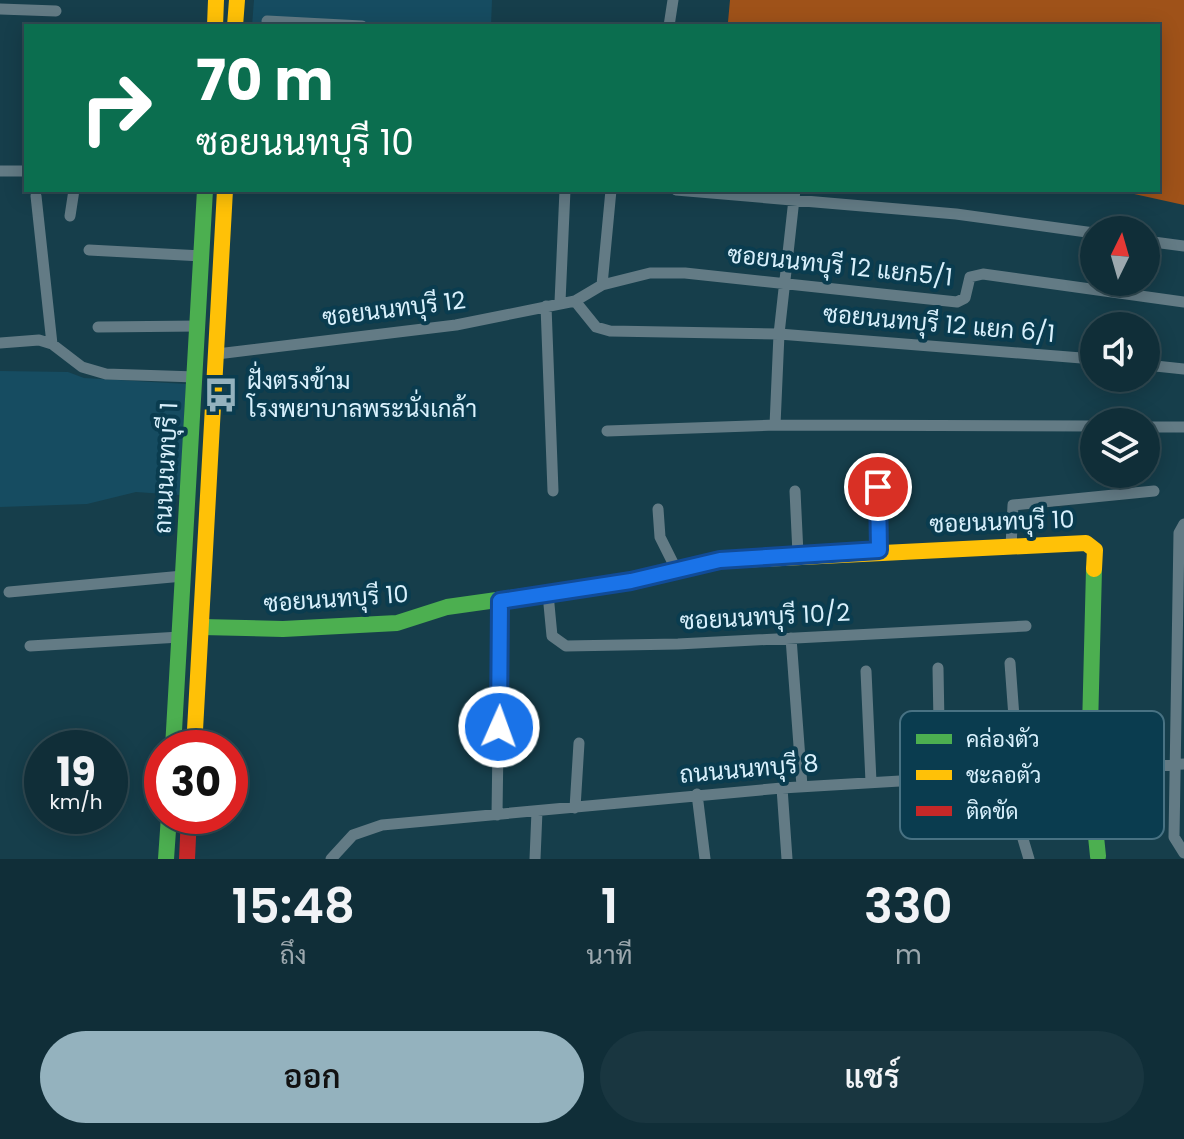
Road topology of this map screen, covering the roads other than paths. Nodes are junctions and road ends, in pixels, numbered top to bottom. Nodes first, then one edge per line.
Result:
1 (216, 0) edge
2 (237, 0) edge
3 (673, 0) edge
4 (0, 9) edge
5 (56, 11) dead end
6 (267, 21) dead end
7 (215, 24) edge
8 (235, 24) edge
9 (324, 24) edge
10 (669, 24) edge
11 (0, 171) edge
12 (24, 171) edge
13 (74, 192) edge
14 (205, 192) edge
15 (225, 192) edge
16 (565, 192) edge
17 (611, 192) edge
18 (736, 192) edge
19 (795, 194) edge
20 (36, 196) dead end
21 (70, 216) dead end
22 (1080, 231) edge
23 (1160, 243) edge
24 (1184, 246) edge
25 (89, 250) dead end
26 (202, 256) junction
27 (786, 283) junction
28 (602, 285) junction
29 (575, 301) junction
30 (560, 302) junction
31 (1184, 302) edge
32 (546, 306) junction
33 (199, 326) junction
34 (98, 327) dead end
35 (779, 334) junction
36 (0, 343) edge
37 (52, 344) junction
38 (217, 354) junction
39 (1080, 358) edge
40 (1160, 366) edge
41 (1184, 369) edge
42 (196, 377) junction
43 (775, 425) junction
44 (1080, 426) edge
45 (1160, 427) edge
46 (1184, 427) edge
47 (607, 431) dead end
48 (878, 487) dead end
49 (553, 491) dead end
50 (795, 491) dead end
51 (1154, 491) dead end
52 (658, 509) dead end
53 (1182, 526) edge
54 (1011, 547) junction
55 (879, 550) junction
56 (798, 554) junction
57 (677, 571) junction
58 (183, 576) junction
59 (9, 592) dead end
60 (548, 594) junction
61 (500, 601) junction
62 (1026, 626) dead end
63 (202, 627) junction
64 (180, 637) junction
65 (791, 638) junction
66 (30, 646) dead end
67 (1010, 663) dead end
68 (938, 668) dead end
69 (866, 671) dead end
70 (939, 711) edge
71 (1013, 711) edge
72 (1091, 711) edge
73 (174, 730) edge
74 (195, 730) edge
75 (579, 743) dead end
76 (1179, 764) edge
77 (900, 781) edge
78 (871, 782) junction
79 (802, 786) junction
80 (782, 788) junction
81 (697, 794) junction
82 (575, 808) junction
83 (537, 811) junction
84 (497, 815) junction
85 (168, 834) edge
86 (188, 834) edge
87 (1023, 839) edge
88 (1096, 839) edge
89 (1184, 853) edge
90 (1098, 856) dead end
91 (166, 859) edge
92 (187, 859) edge
93 (331, 859) edge
94 (535, 859) edge
95 (705, 859) edge
96 (787, 859) edge
97 (1029, 859) edge

1 - 7 main road
2 - 8 main road
3 - 10 street
4 - 5 street
6 - 9 street
11 - 12 street
13 - 21 street
14 - 26 main road, ถนนนนทบุรี 1
15 - 38 main road, ถนนนนทบุรี 1
16 - 30 street
17 - 28 street
18 - 19 street
19 - 22 street
19 - 27 street
20 - 37 street
23 - 24 street
25 - 26 street
26 - 33 main road, ถนนนนทบุรี 1
27 - 28 street, ซอยนนทบุรี 12 แยก5/1
27 - 31 street, ซอยนนทบุรี 12 แยก5/1
27 - 35 street
28 - 29 street, ซอยนนทบุรี 12 แยก5/1
29 - 30 street, ซอยนนทบุรี 12
29 - 35 street, ซอยนนทบุรี 12 แยก 6/1
30 - 32 street, ซอยนนทบุรี 12
32 - 38 street, ซอยนนทบุรี 12
32 - 49 street
33 - 34 street
33 - 42 main road, ถนนนนทบุรี 1
35 - 39 street, ซอยนนทบุรี 12 แยก 6/1
35 - 43 street
36 - 37 street
37 - 42 street
38 - 63 main road, ถนนนนทบุรี 1
40 - 41 street
42 - 58 main road, ถนนนนทบุรี 1
43 - 44 street
43 - 47 street
45 - 46 street
48 - 55 street
50 - 56 street
51 - 54 street
52 - 57 street
53 - 76 street
54 - 55 main road, ซอยนนทบุรี 10
54 - 72 main road, ซอยนนทบุรี 10
55 - 56 main road, ซอยนนทบุรี 10
56 - 57 main road, ซอยนนทบุรี 10
57 - 60 main road, ซอยนนทบุรี 10
58 - 59 street
58 - 64 main road, ถนนนนทบุรี 1
60 - 61 main road, ซอยนนทบุรี 10
60 - 65 street, ซอยนนทบุรี 10/2
61 - 63 main road, ซอยนนทบุรี 10
61 - 84 street
62 - 65 street, ซอยนนทบุรี 10/2
63 - 74 main road, ถนนนนทบุรี 1
64 - 66 street
64 - 73 main road, ถนนนนทบุรี 1
65 - 79 street
67 - 71 street
68 - 70 street
69 - 78 street
75 - 82 street
76 - 89 street
77 - 78 street, ถนนนนทบุรี 8
78 - 79 street, ถนนนนทบุรี 8
79 - 80 street, ถนนนนทบุรี 8
80 - 81 street, ถนนนนทบุรี 8
80 - 96 street
81 - 82 street, ถนนนนทบุรี 8
81 - 95 street
82 - 83 street, ถนนนนทบุรี 8
83 - 84 street, ถนนนนทบุรี 8
83 - 94 street
84 - 93 street, ถนนนนทบุรี 8
85 - 91 main road
86 - 92 main road
87 - 97 street
88 - 90 main road

